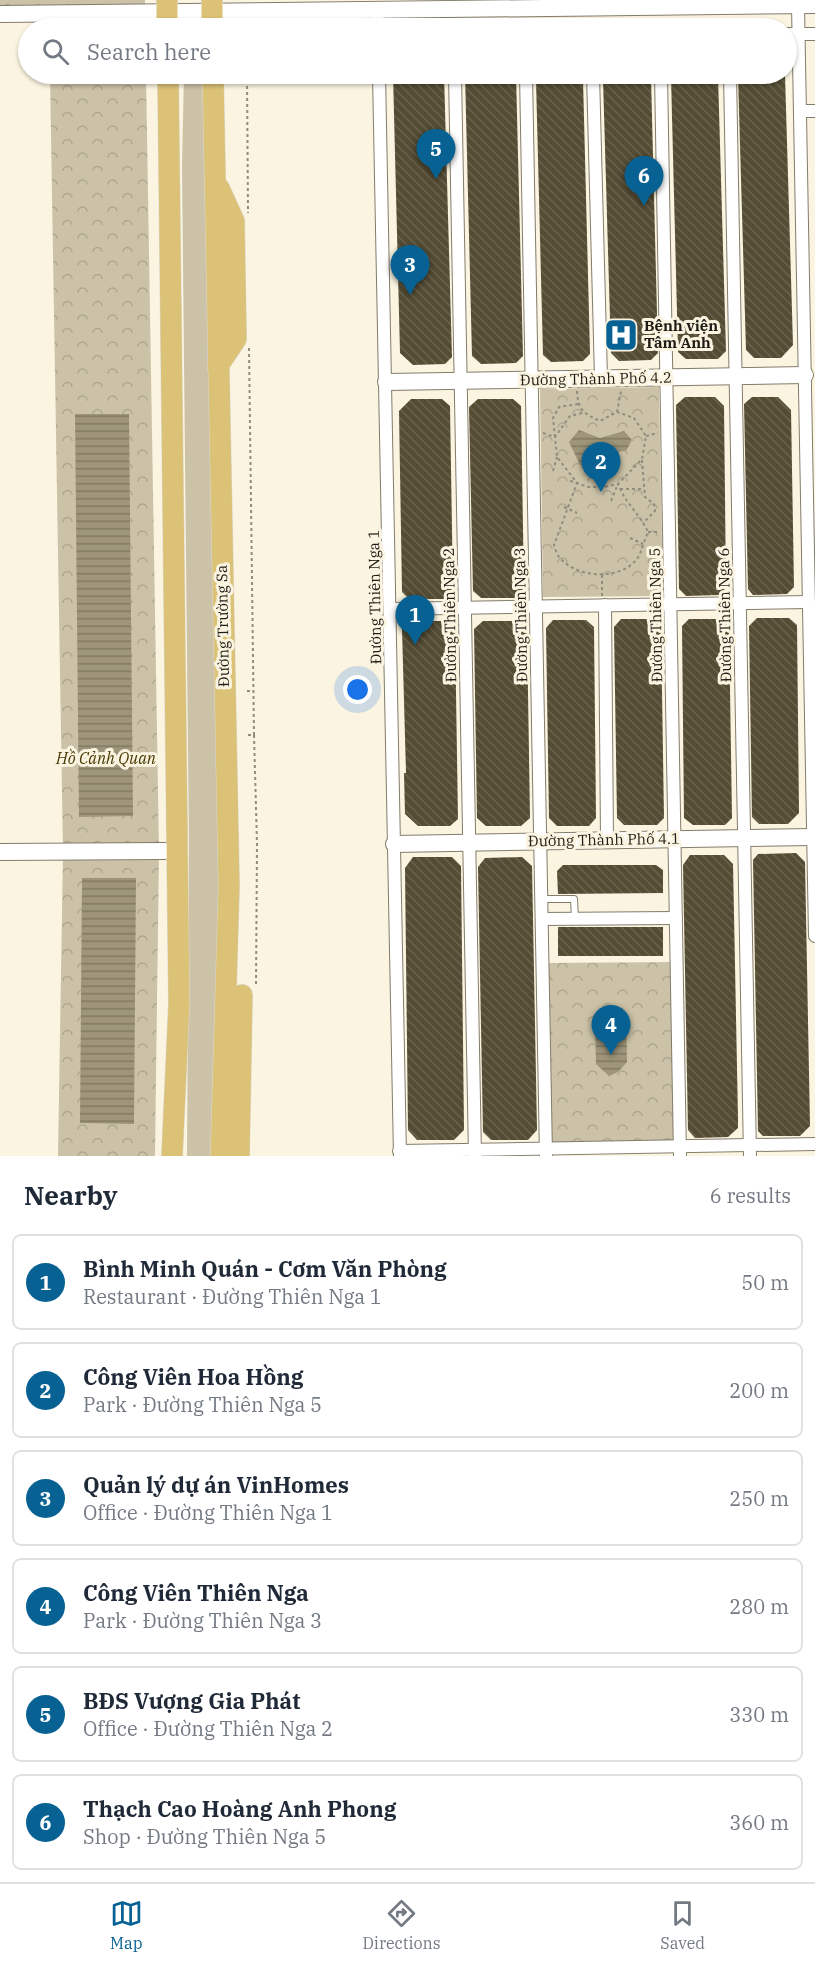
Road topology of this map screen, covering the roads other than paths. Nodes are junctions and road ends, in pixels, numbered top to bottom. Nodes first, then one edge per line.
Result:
1 (807, 5) edge
2 (377, 11) junction
3 (0, 14) edge
4 (167, 14) edge
5 (212, 14) edge
6 (377, 18) edge
7 (797, 26) edge
8 (797, 34) edge
9 (815, 34) edge
10 (797, 78) edge
11 (168, 84) edge
12 (213, 84) edge
13 (379, 84) edge
14 (455, 84) edge
15 (526, 84) edge
16 (593, 84) edge
17 (661, 84) edge
18 (729, 84) edge
19 (800, 111) junction
20 (815, 111) edge
21 (805, 375) junction
22 (735, 376) junction
23 (666, 377) junction
24 (601, 378) junction
25 (532, 380) junction
26 (461, 381) junction
27 (386, 382) junction
28 (815, 394) edge
29 (811, 437) edge
30 (809, 602) junction
31 (740, 603) junction
32 (670, 604) junction
33 (603, 605) junction
34 (536, 606) junction
35 (465, 607) junction
36 (390, 609) junction
37 (176, 716) junction
38 (813, 837) junction
39 (744, 838) junction
40 (674, 839) junction
41 (607, 840) junction
42 (540, 841) junction
43 (469, 842) junction
44 (394, 844) junction
45 (165, 851) junction
46 (0, 852) edge
47 (230, 886) junction
48 (541, 899) junction
49 (676, 918) junction
50 (542, 919) junction
51 (575, 919) junction
52 (815, 936) edge
53 (815, 1144) edge
54 (750, 1150) edge
55 (680, 1151) edge
56 (546, 1152) edge
57 (613, 1152) edge
58 (475, 1153) edge
59 (400, 1154) edge
60 (163, 1156) edge
61 (172, 1156) edge
62 (221, 1156) edge
63 (239, 1156) edge

1 - 2 street
1 - 7 street
2 - 5 street
2 - 6 street
3 - 4 street
4 - 5 street
8 - 9 street
10 - 19 street
11 - 37 highway
12 - 47 highway, Đường Trường Sa
13 - 27 street, Đường Thiên Nga 1
14 - 26 street, Đường Thiên Nga 2
15 - 25 street, Đường Thiên Nga 3
16 - 24 street
17 - 23 street, Đường Thiên Nga 5
18 - 22 street, Đường Thiên Nga 6
19 - 20 street
19 - 21 street
21 - 22 street, Đường Thành Phố 4.2
21 - 28 street
21 - 29 street
22 - 23 street, Đường Thành Phố 4.2
22 - 31 street, Đường Thiên Nga 6
23 - 24 street, Đường Thành Phố 4.2
23 - 32 street, Đường Thiên Nga 5
24 - 25 street, Đường Thành Phố 4.2
25 - 26 street, Đường Thành Phố 4.2
25 - 34 street, Đường Thiên Nga 3
26 - 27 street, Đường Thành Phố 4.2
26 - 35 street, Đường Thiên Nga 2
27 - 36 street, Đường Thiên Nga 1
29 - 30 street
30 - 31 street
30 - 38 street
31 - 32 street
31 - 39 street, Đường Thiên Nga 6
32 - 33 street
32 - 40 street, Đường Thiên Nga 5
33 - 34 street
33 - 41 street
34 - 35 street
34 - 42 street, Đường Thiên Nga 3
35 - 36 street
35 - 43 street, Đường Thiên Nga 2
36 - 44 street, Đường Thiên Nga 1
37 - 45 highway
37 - 61 highway
38 - 39 street, Đường Thành Phố 4.1
38 - 52 street
39 - 40 street, Đường Thành Phố 4.1
39 - 54 street, Đường Thiên Nga 6
40 - 41 street, Đường Thành Phố 4.1
40 - 49 street, Đường Thiên Nga 5
41 - 42 street, Đường Thành Phố 4.1
42 - 43 street, Đường Thành Phố 4.1
42 - 48 street, Đường Thiên Nga 3
43 - 44 street, Đường Thành Phố 4.1
43 - 58 street, Đường Thiên Nga 2
44 - 59 street, Đường Thiên Nga 1
45 - 46 street
45 - 60 highway
47 - 62 highway, Đường Trường Sa
47 - 63 highway, Đường Trường Sa
48 - 50 street, Đường Thiên Nga 3
48 - 51 lane
49 - 51 street
49 - 55 street, Đường Thiên Nga 5
50 - 51 street
50 - 56 street, Đường Thiên Nga 3
53 - 54 street
54 - 55 street
55 - 57 street
56 - 57 street
56 - 58 street
58 - 59 street

